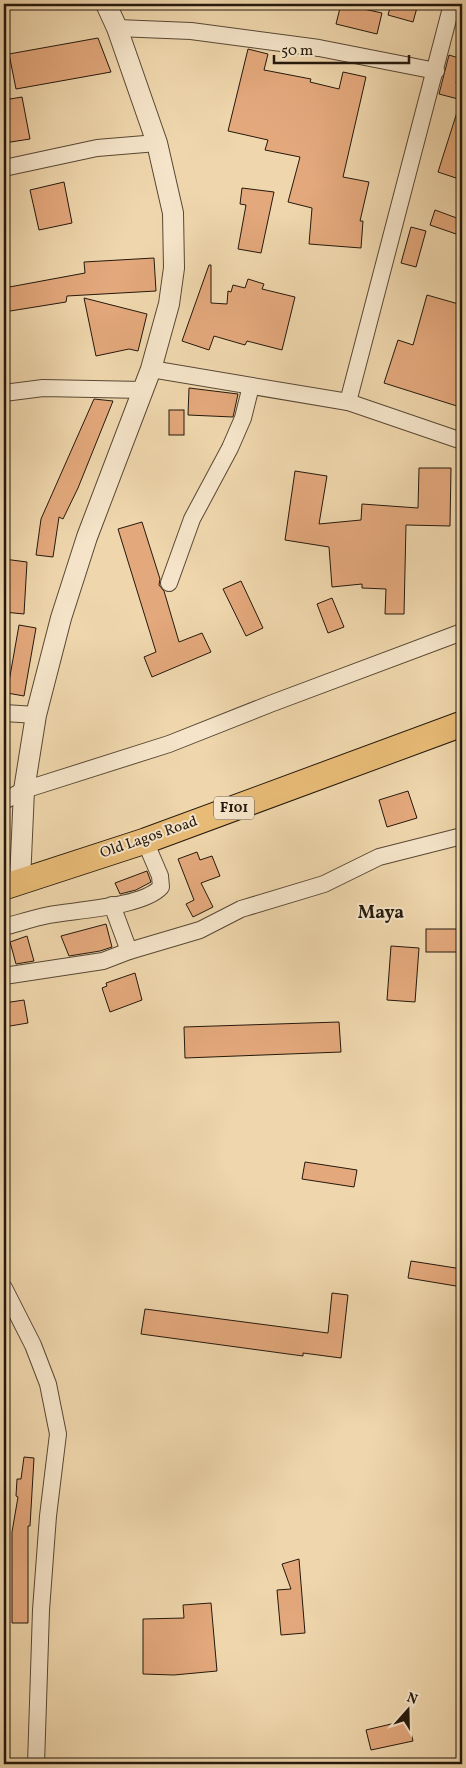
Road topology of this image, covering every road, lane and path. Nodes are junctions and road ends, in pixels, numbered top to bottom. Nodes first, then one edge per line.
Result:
1 (106, 4) edge
2 (452, 4) edge
3 (117, 28) junction
4 (436, 71) junction
5 (157, 143) junction
6 (4, 168) edge
7 (151, 369) junction
8 (251, 386) junction
9 (143, 390) junction
10 (4, 393) edge
11 (348, 402) junction
12 (462, 441) edge
13 (169, 584) dead end
14 (462, 632) edge
15 (4, 712) edge
16 (36, 715) junction
17 (462, 724) edge
18 (24, 790) junction
19 (4, 801) edge
20 (462, 836) edge
21 (145, 841) junction
22 (12, 884) edge
23 (112, 905) junction
24 (4, 927) edge
25 (129, 951) junction
26 (4, 976) edge
27 (4, 1288) edge
28 (36, 1764) edge

1 - 3 street
2 - 4 street
3 - 4 street
3 - 5 street
4 - 11 street
5 - 6 street
5 - 7 street
7 - 8 street
7 - 9 street
8 - 11 street
8 - 13 street
9 - 10 street
9 - 16 street
11 - 12 street
14 - 18 street
15 - 16 street
16 - 18 street
17 - 21 main road, Old Lagos Road / F101
18 - 19 street
18 - 22 street
20 - 25 street
21 - 22 main road, Old Lagos Road / F101
21 - 23 street
23 - 24 street
23 - 25 street
25 - 26 street
27 - 28 street

